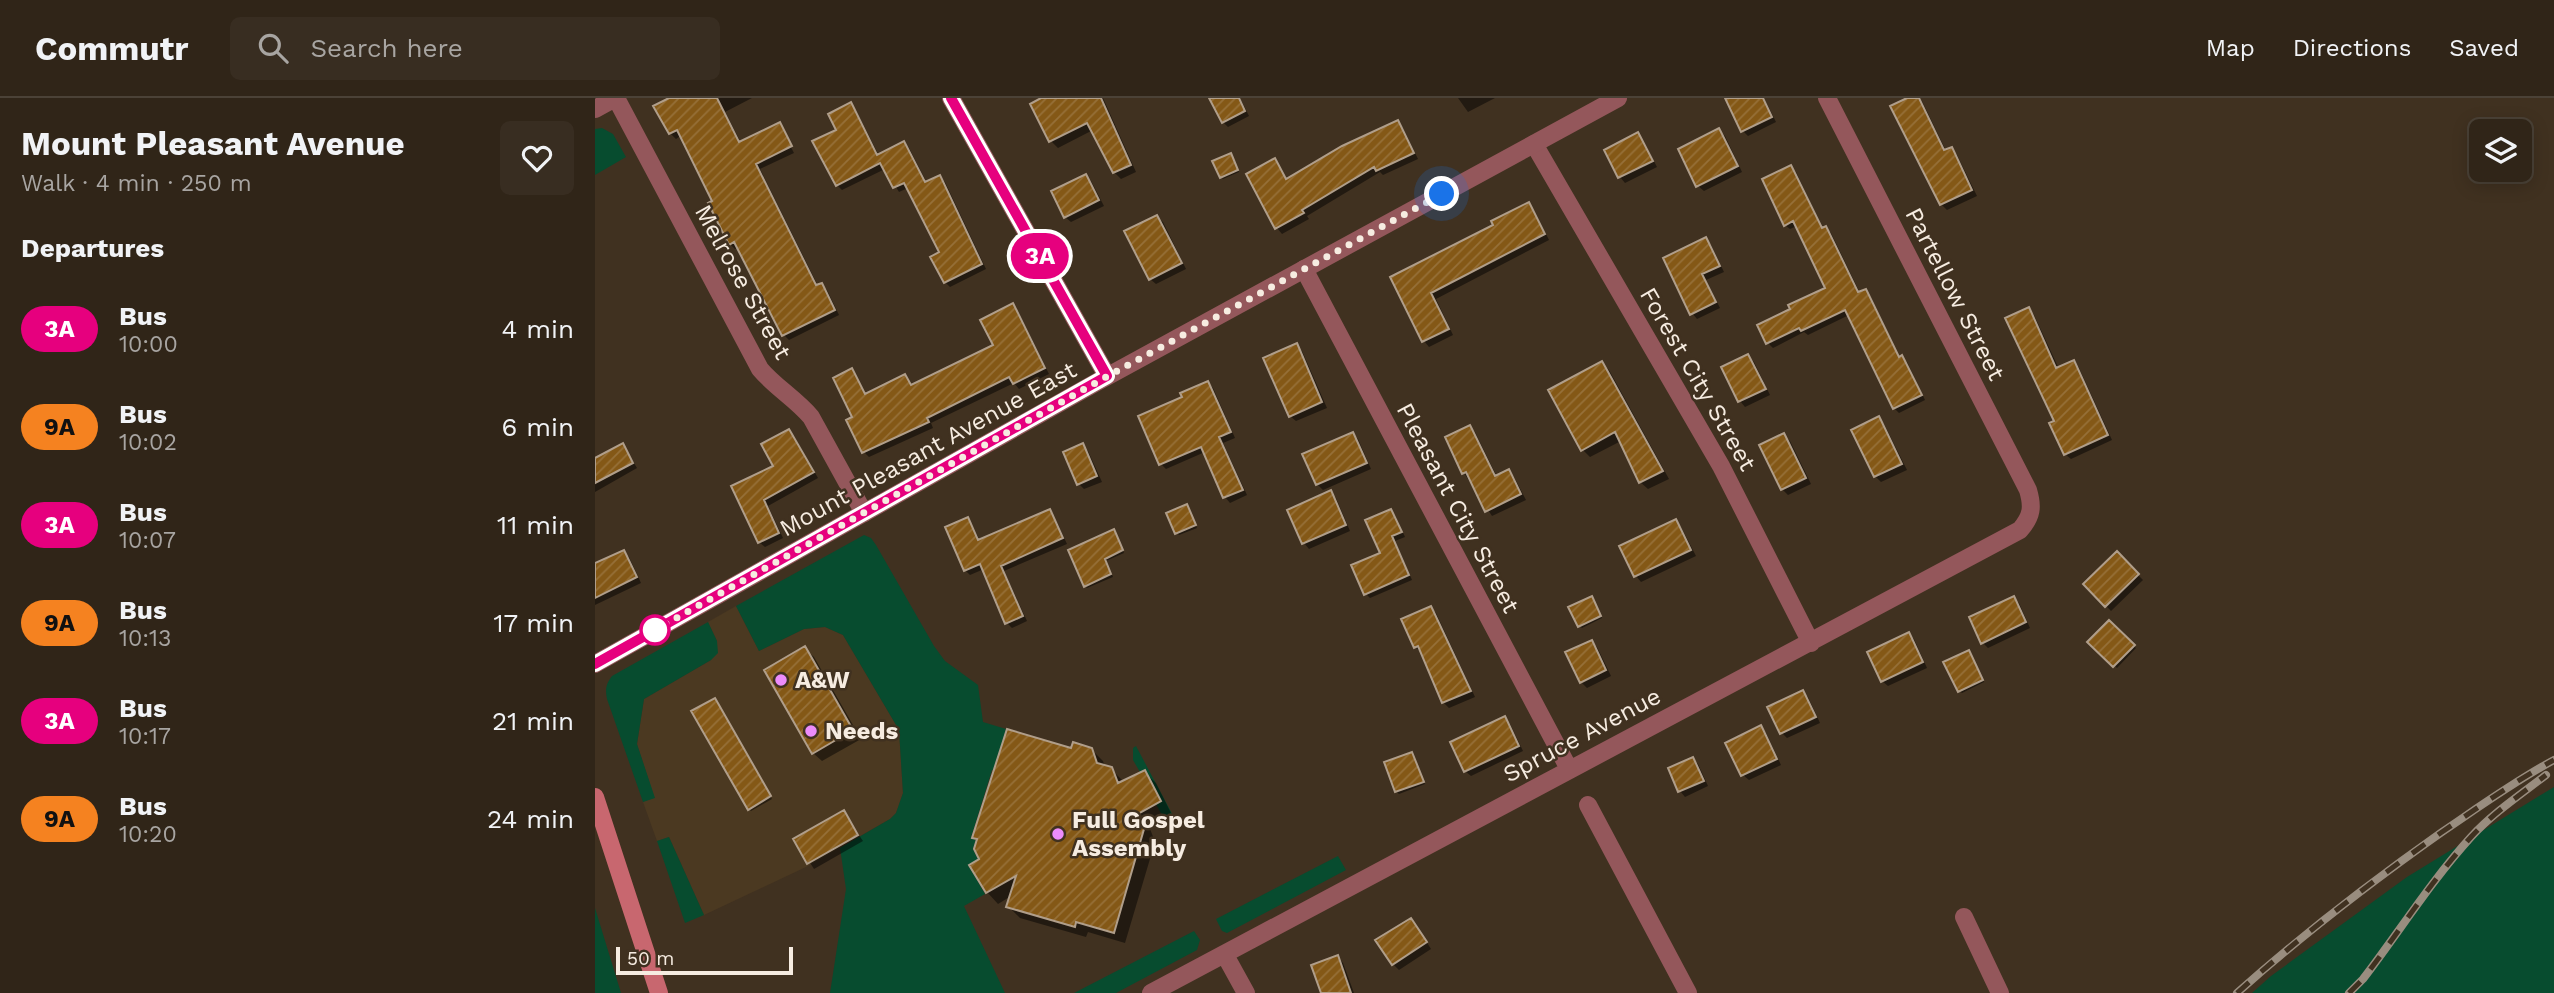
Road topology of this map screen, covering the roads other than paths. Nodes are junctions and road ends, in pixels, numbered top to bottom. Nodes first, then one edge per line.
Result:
1 (615, 98) edge
2 (951, 98) edge
3 (1618, 98) edge
4 (1827, 98) edge
5 (595, 109) edge
6 (1534, 144) junction
7 (1304, 269) junction
8 (1107, 376) junction
9 (864, 513) junction
10 (2031, 514) joint
11 (1811, 643) junction
12 (595, 664) edge
13 (1569, 769) junction
14 (595, 797) edge
15 (1588, 805) dead end
16 (1964, 917) dead end
17 (1225, 955) junction
18 (659, 993) edge
19 (1151, 993) edge
20 (1246, 993) edge
21 (1688, 993) edge
22 (2000, 993) edge

1 - 5 street
1 - 9 street, Melrose Street
2 - 8 street
3 - 6 street, Mount Pleasant Avenue East
4 - 10 street, Partellow Street
6 - 7 street, Mount Pleasant Avenue East
6 - 11 street, Forest City Street
7 - 8 street, Mount Pleasant Avenue East
7 - 13 street, Pleasant City Street
8 - 9 street, Mount Pleasant Avenue East
9 - 12 street, Mount Pleasant Avenue East
10 - 11 street, Spruce Avenue
11 - 13 street, Spruce Avenue
13 - 17 street, Spruce Avenue
14 - 18 main road
15 - 21 street
16 - 22 street
17 - 19 street, Spruce Avenue
17 - 20 street

